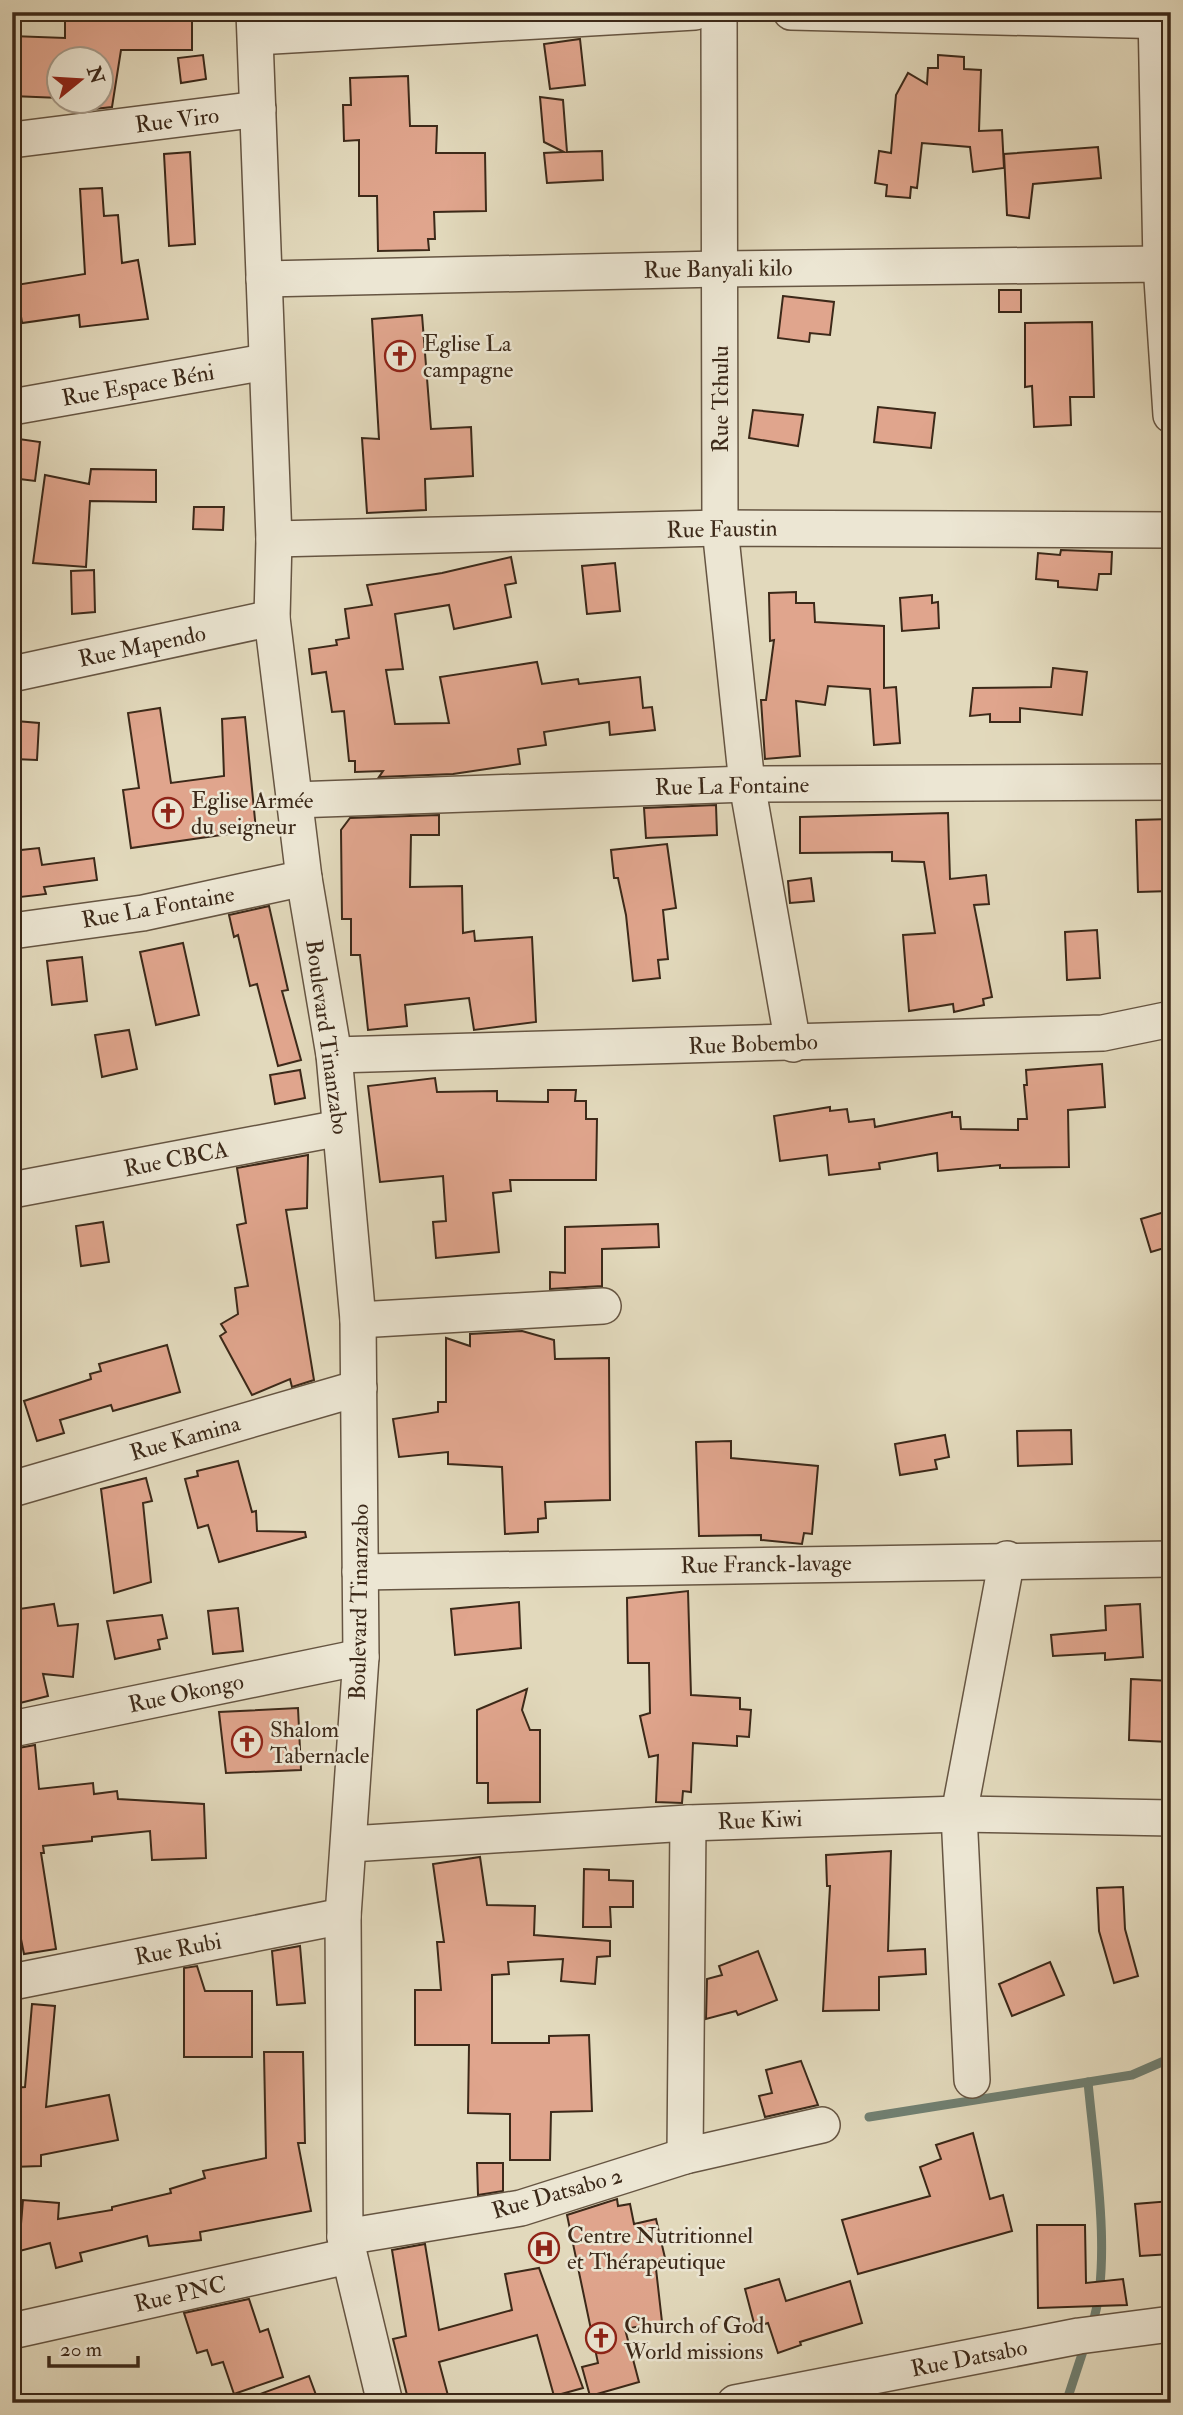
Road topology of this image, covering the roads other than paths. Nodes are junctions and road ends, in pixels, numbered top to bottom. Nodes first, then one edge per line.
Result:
1 (695, 12) edge
2 (719, 12) edge
3 (791, 12) edge
4 (1161, 18) edge
5 (255, 25) edge
6 (258, 109) junction
7 (12, 140) edge
8 (1166, 265) edge
9 (719, 268) junction
10 (264, 279) junction
11 (265, 362) junction
12 (12, 407) edge
13 (1171, 415) edge
14 (720, 527) junction
15 (1171, 530) edge
16 (274, 539) junction
17 (272, 618) junction
18 (12, 674) edge
19 (1171, 782) edge
20 (747, 784) junction
21 (294, 800) junction
22 (304, 878) junction
23 (12, 931) edge
24 (1171, 1019) edge
25 (793, 1044) junction
26 (334, 1055) junction
27 (340, 1128) junction
28 (12, 1190) edge
29 (603, 1306) dead end
30 (358, 1320) junction
31 (359, 1388) junction
32 (12, 1489) edge
33 (1007, 1559) junction
34 (1171, 1559) edge
35 (360, 1572) junction
36 (361, 1657) junction
37 (12, 1729) edge
38 (959, 1814) junction
39 (1171, 1818) edge
40 (688, 1823) junction
41 (350, 1844) junction
42 (343, 1916) junction
43 (12, 1982) edge
44 (972, 2080) dead end
45 (822, 2124) dead end
46 (685, 2156) junction
47 (346, 2246) junction
48 (1171, 2324) edge
49 (12, 2331) edge
50 (385, 2403) edge
51 (735, 2403) edge

1 - 5 street
2 - 9 street, Rue Tchulu
3 - 4 street
4 - 8 street
5 - 6 street, Boulevard Tinanzabo
6 - 7 street, Rue Viro
6 - 10 street, Boulevard Tinanzabo
8 - 9 street, Rue Banyali kilo
8 - 13 street
9 - 10 street, Rue Banyali kilo
9 - 14 street, Rue Tchulu
10 - 11 street, Boulevard Tinanzabo
11 - 12 street, Rue Espace Béni
11 - 16 street, Boulevard Tinanzabo
14 - 15 street, Rue Faustin
14 - 16 street, Rue Faustin
14 - 20 street, Rue Tchulu
16 - 17 street, Boulevard Tinanzabo
17 - 18 street, Rue Mapendo
17 - 21 street, Boulevard Tinanzabo
19 - 20 street, Rue La Fontaine
20 - 21 street, Rue La Fontaine
20 - 25 street, Rue Tchulu
21 - 22 street, Boulevard Tinanzabo
22 - 23 street, Rue La Fontaine
22 - 26 street, Boulevard Tinanzabo
24 - 25 street, Rue Bobembo
25 - 26 street, Rue Bobembo
26 - 27 street, Boulevard Tinanzabo
27 - 28 street, Rue CBCA
27 - 30 street, Boulevard Tinanzabo
29 - 30 street
30 - 31 street, Boulevard Tinanzabo
31 - 32 street, Rue Kamina
31 - 35 street, Boulevard Tinanzabo
33 - 34 street, Rue Franck-lavage
33 - 35 street, Rue Franck-lavage
33 - 38 street
35 - 36 street, Boulevard Tinanzabo
36 - 37 street, Rue Okongo
36 - 41 street, Boulevard Tinanzabo
38 - 39 street, Rue Kiwi
38 - 40 street, Rue Kiwi
38 - 44 street
40 - 41 street, Rue Kiwi
40 - 46 street
41 - 42 street, Boulevard Tinanzabo
42 - 43 street, Rue Rubi
42 - 47 street, Boulevard Tinanzabo
45 - 46 street, Rue Datsabo 2
46 - 47 street, Rue Datsabo 2
47 - 49 street, Rue PNC
47 - 50 street, Boulevard Tinanzabo
48 - 51 street, Rue Datsabo

